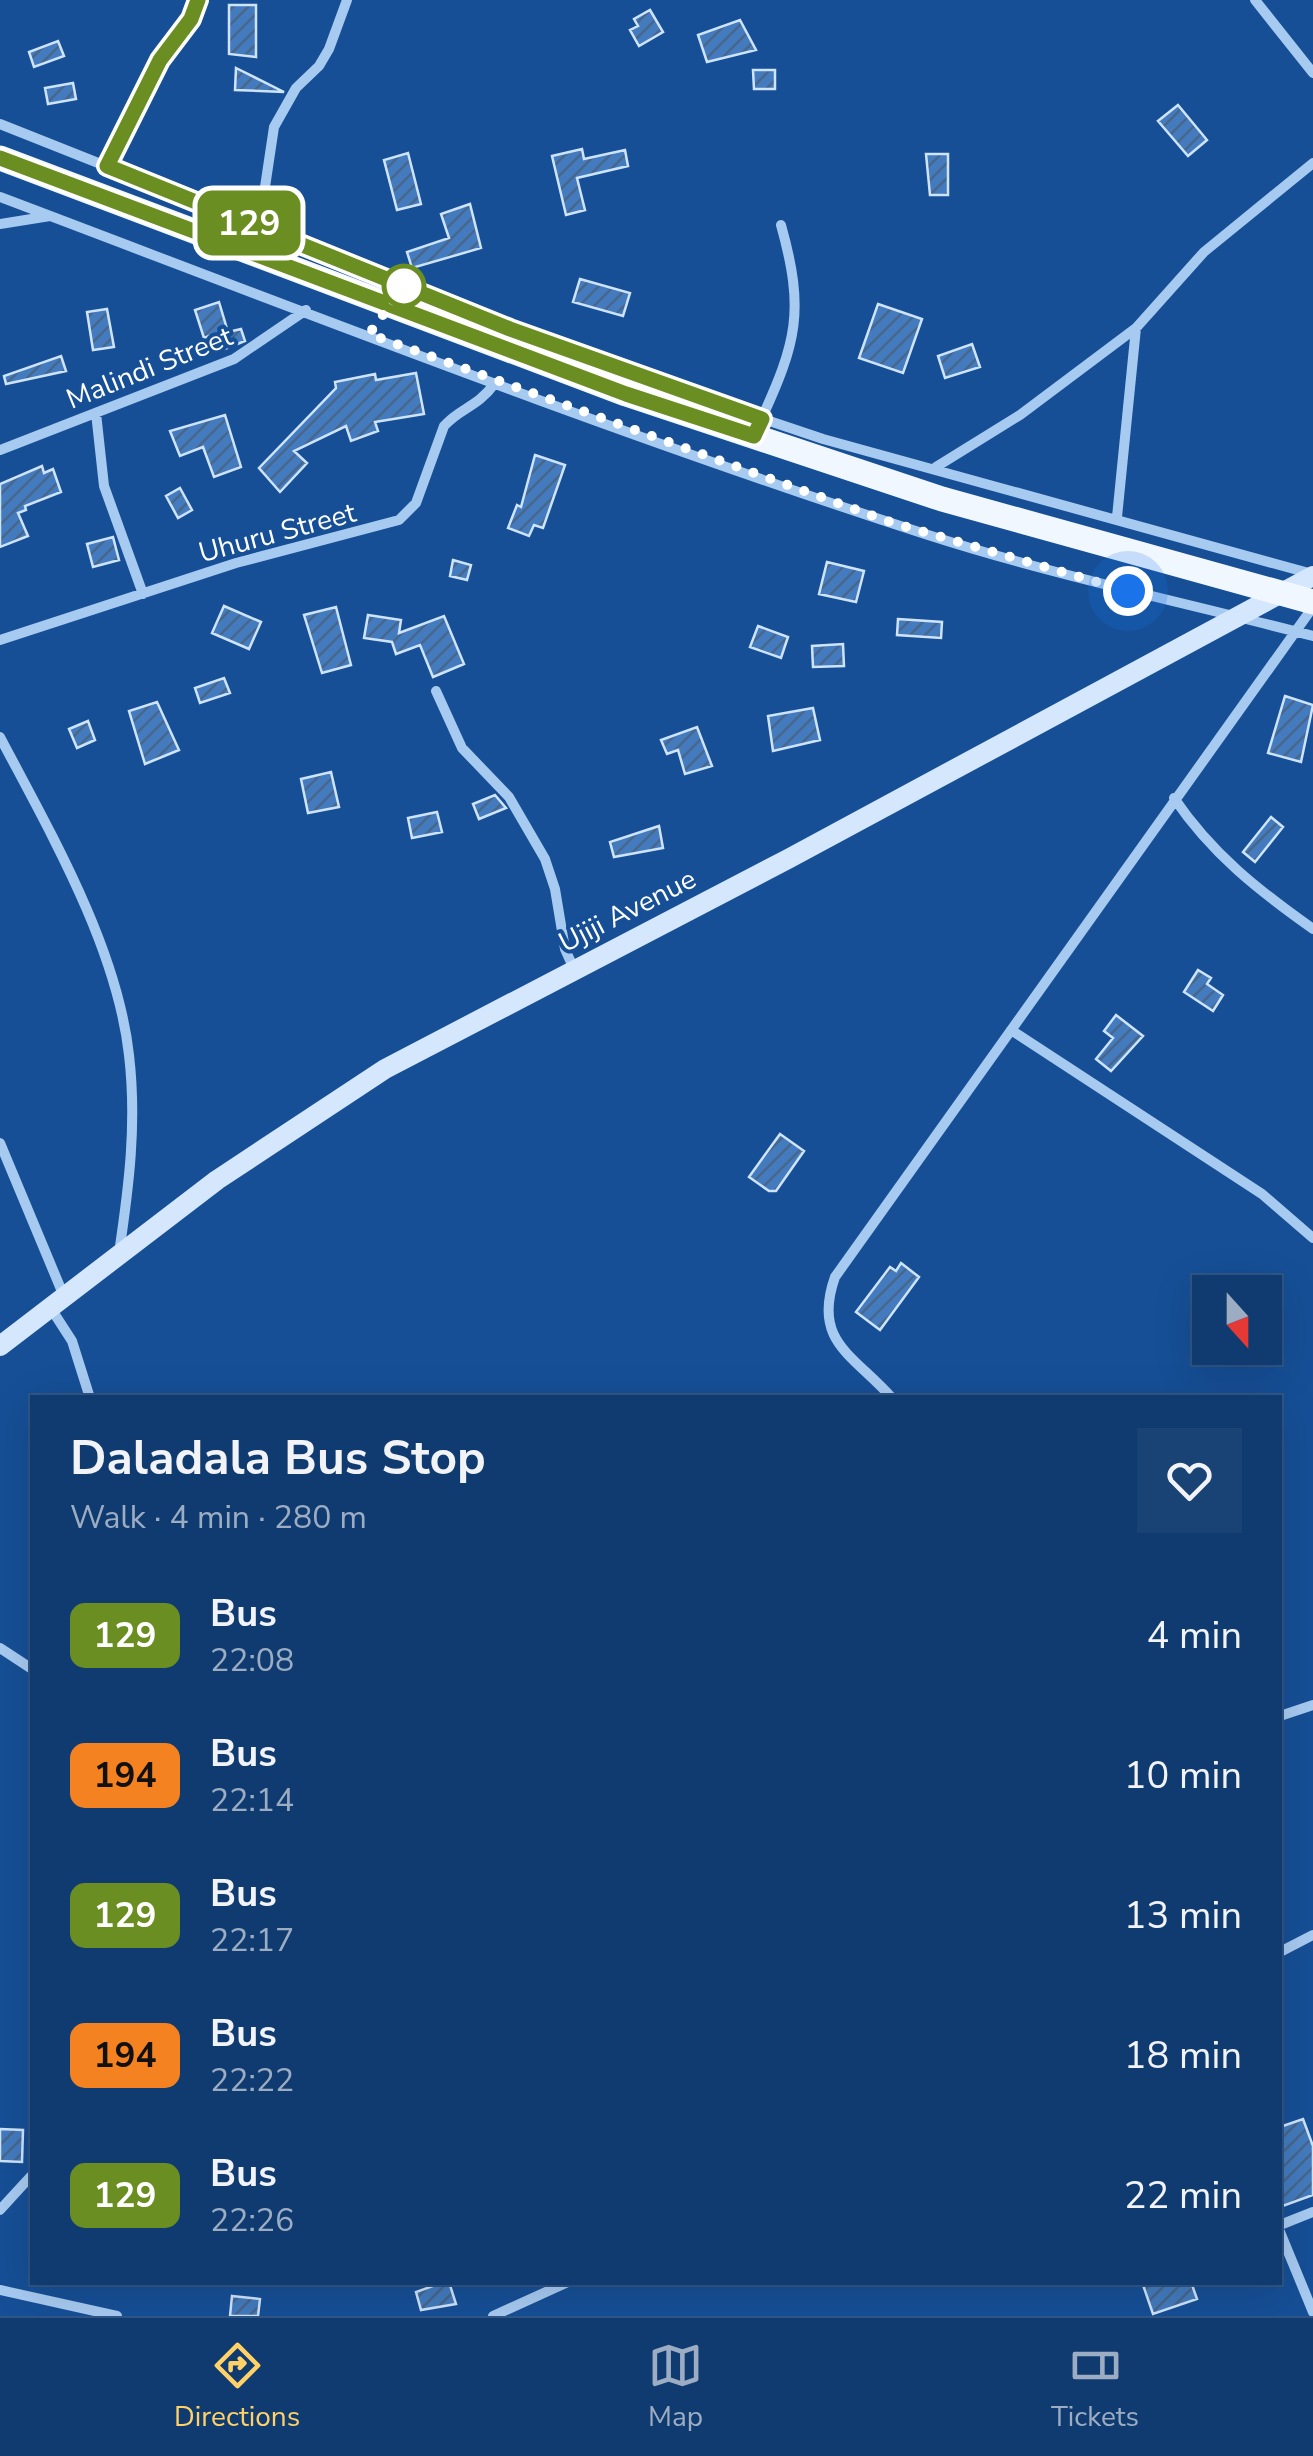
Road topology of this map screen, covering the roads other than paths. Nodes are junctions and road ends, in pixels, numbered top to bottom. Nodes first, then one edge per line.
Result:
1 (198, 0) edge
2 (348, 0) edge
3 (1255, 0) edge
4 (1313, 73) edge
5 (0, 124) edge
6 (0, 158) edge
7 (1313, 163) edge
8 (107, 166) junction
9 (0, 197) edge
10 (51, 216) junction
11 (0, 224) edge
12 (780, 225) dead end
13 (258, 227) junction
14 (306, 310) junction
15 (1136, 328) junction
16 (495, 382) junction
17 (96, 413) junction
18 (758, 428) junction
19 (0, 450) edge
20 (936, 468) junction
21 (1117, 517) junction
22 (1313, 575) edge
23 (143, 594) junction
24 (1281, 595) junction
25 (1313, 604) edge
26 (1238, 617) junction
27 (1292, 631) junction
28 (1313, 636) edge
29 (0, 640) edge
30 (436, 692) dead end
31 (0, 737) edge
32 (1174, 798) junction
33 (1313, 929) edge
34 (574, 967) junction
35 (1011, 1030) junction
36 (0, 1143) edge
37 (1313, 1238) edge
38 (119, 1254) junction
39 (56, 1300) junction
40 (0, 1346) edge
41 (89, 1395) edge
42 (889, 1395) edge
43 (0, 1648) edge
44 (30, 1668) edge
45 (1313, 1705) edge
46 (1282, 1715) edge
47 (1313, 1936) edge
48 (1282, 1951) edge
49 (30, 2177) edge
50 (0, 2210) edge
51 (1313, 2212) edge
52 (1282, 2224) edge
53 (1282, 2237) edge
54 (561, 2285) edge
55 (0, 2290) edge
56 (1313, 2312) edge
57 (117, 2316) edge
58 (492, 2316) edge

1 - 8 street
2 - 13 street
3 - 4 street
5 - 8 street
6 - 18 main road
7 - 15 street
8 - 13 street
9 - 10 street
10 - 11 street
10 - 14 street
12 - 18 street
13 - 18 street
14 - 16 street
14 - 17 street, Malindi Street
15 - 20 street
15 - 21 street
16 - 23 street, Uhuru Street
16 - 26 street
17 - 19 street, Malindi Street
17 - 23 street
18 - 20 street
18 - 24 main road
20 - 21 street
21 - 22 street
22 - 24 main road, Ujiji Avenue
23 - 29 street, Uhuru Street
24 - 25 main road
24 - 26 main road, Ujiji Avenue
25 - 27 street
26 - 27 street
26 - 34 main road, Ujiji Avenue
27 - 28 street
27 - 32 street
30 - 34 street
31 - 38 street
32 - 33 street
32 - 35 street
34 - 38 main road, Ujiji Avenue
35 - 37 street
35 - 42 street
36 - 39 street
38 - 39 main road, Ujiji Avenue
39 - 40 main road, Ujiji Avenue
39 - 41 street
43 - 44 street
45 - 46 street
47 - 48 street
49 - 50 street
51 - 52 street
53 - 56 street
54 - 58 street
55 - 57 street

